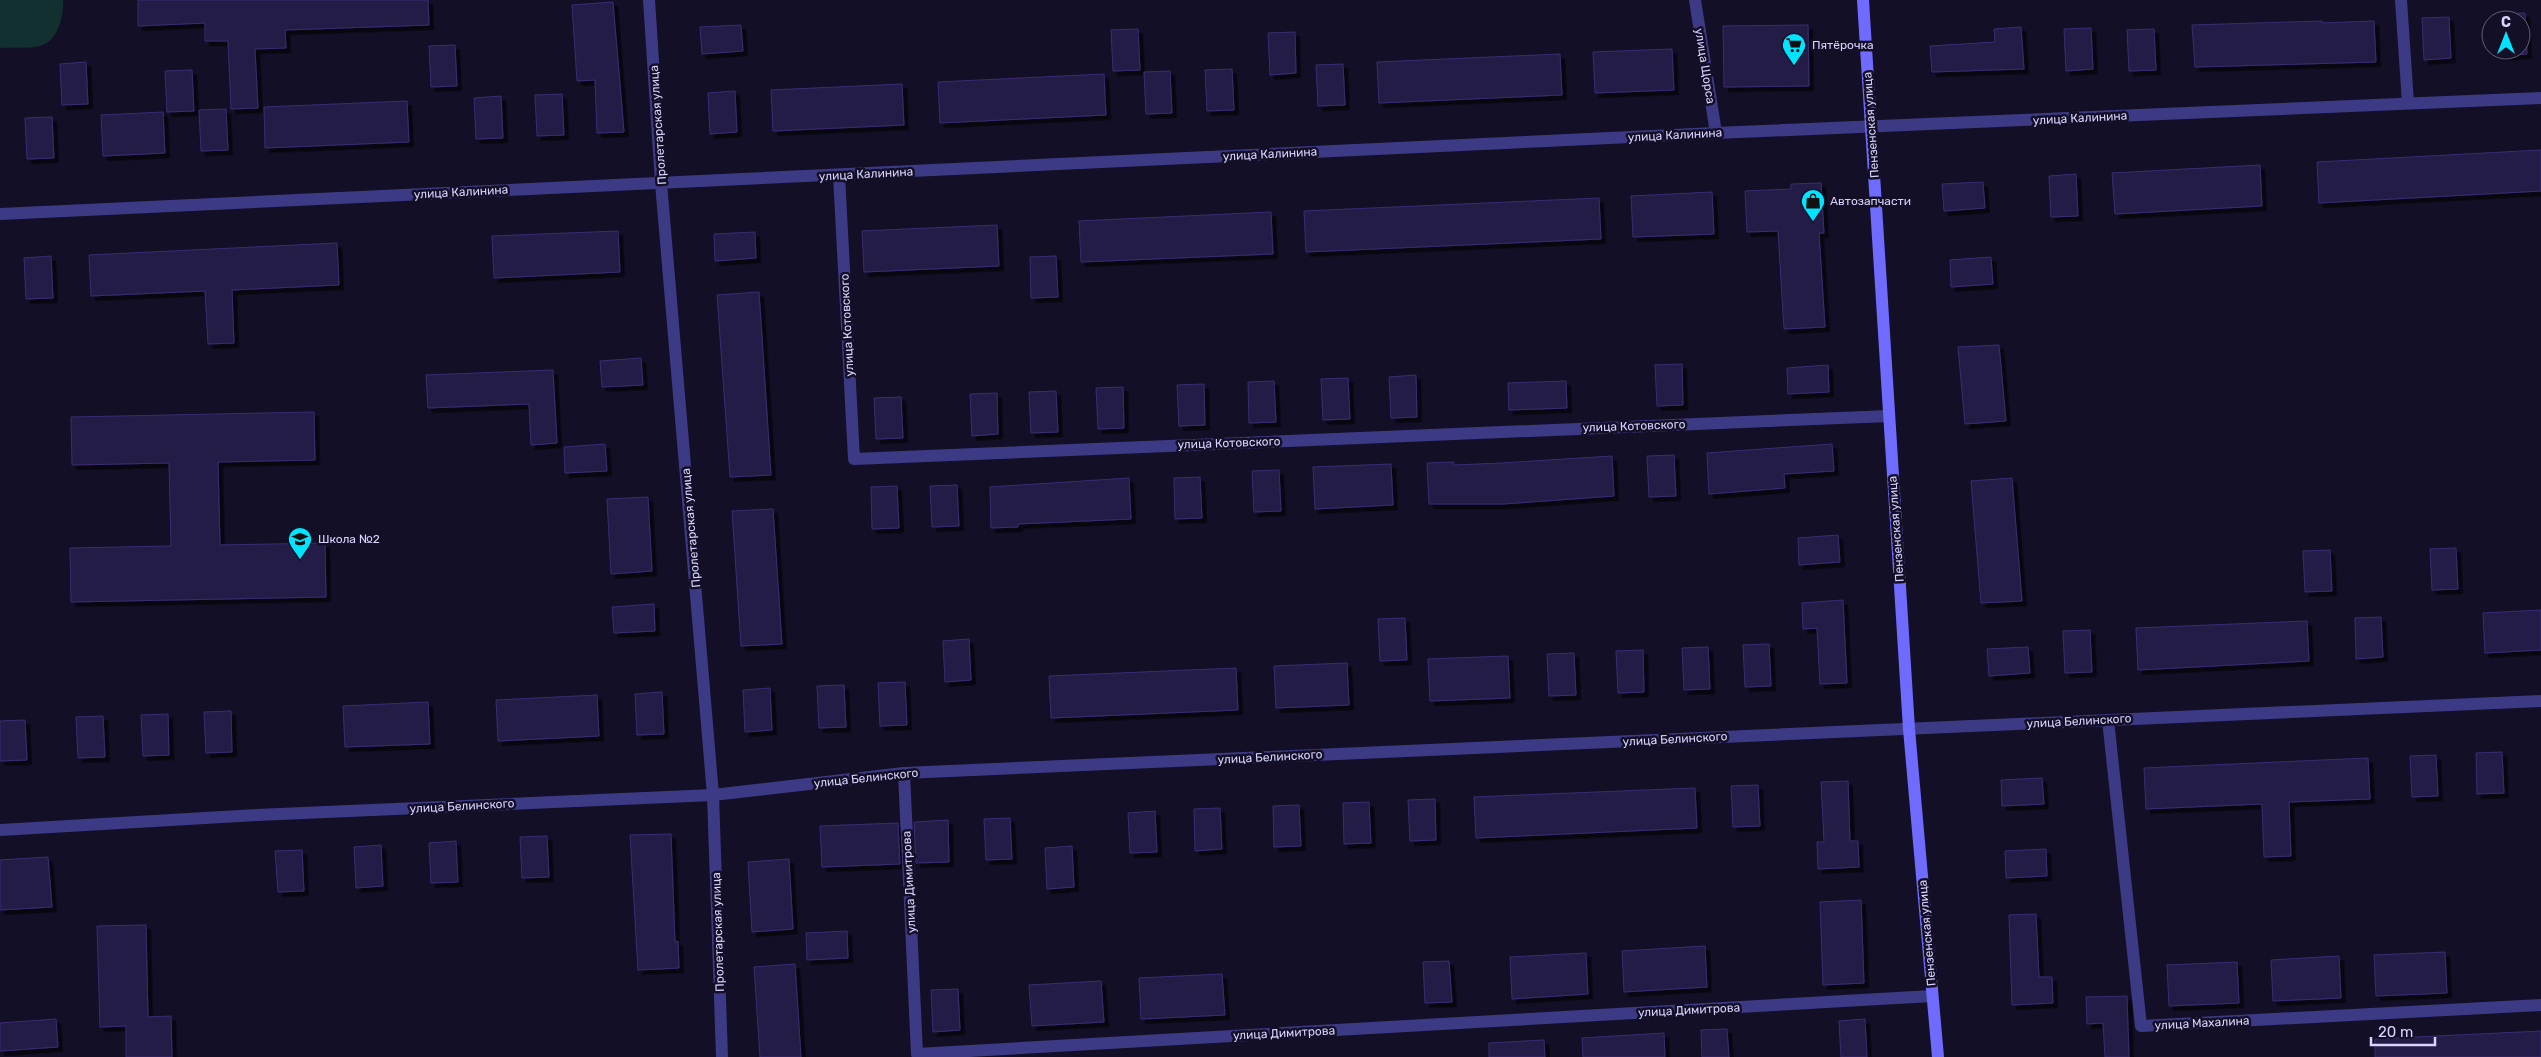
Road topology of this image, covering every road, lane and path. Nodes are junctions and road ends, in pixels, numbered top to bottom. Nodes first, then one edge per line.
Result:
1 (649, 0) edge
2 (1695, 0) edge
3 (1863, 0) edge
4 (2402, 0) edge
5 (2541, 98) edge
6 (2408, 103) junction
7 (1871, 128) junction
8 (1716, 133) junction
9 (839, 175) junction
10 (662, 183) junction
11 (0, 214) edge
12 (1889, 416) junction
13 (2541, 701) edge
14 (2108, 720) junction
15 (1909, 729) junction
16 (904, 773) junction
17 (713, 795) junction
18 (0, 830) edge
19 (1932, 996) junction
20 (2541, 1005) edge
21 (722, 1057) edge
22 (1938, 1057) edge

1 - 10 street, Пролетарская улица
2 - 8 street, улица Щорса
3 - 7 street, Пензенская улица
4 - 6 street
5 - 6 street, улица Калинина
6 - 7 street, улица Калинина
7 - 8 street, улица Калинина
7 - 12 street, Пензенская улица
8 - 9 street, улица Калинина
9 - 10 street, улица Калинина
9 - 12 street, улица Котовского
10 - 11 street, улица Калинина
10 - 17 street, Пролетарская улица
12 - 15 street, Пензенская улица
13 - 14 street, улица Белинского
14 - 15 street, улица Белинского
14 - 20 street, улица Махалина
15 - 16 street, улица Белинского
15 - 19 street, Пензенская улица
16 - 17 street, улица Белинского
16 - 19 street, улица Димитрова
17 - 18 street, улица Белинского
17 - 21 street, Пролетарская улица
19 - 22 street, Пензенская улица

